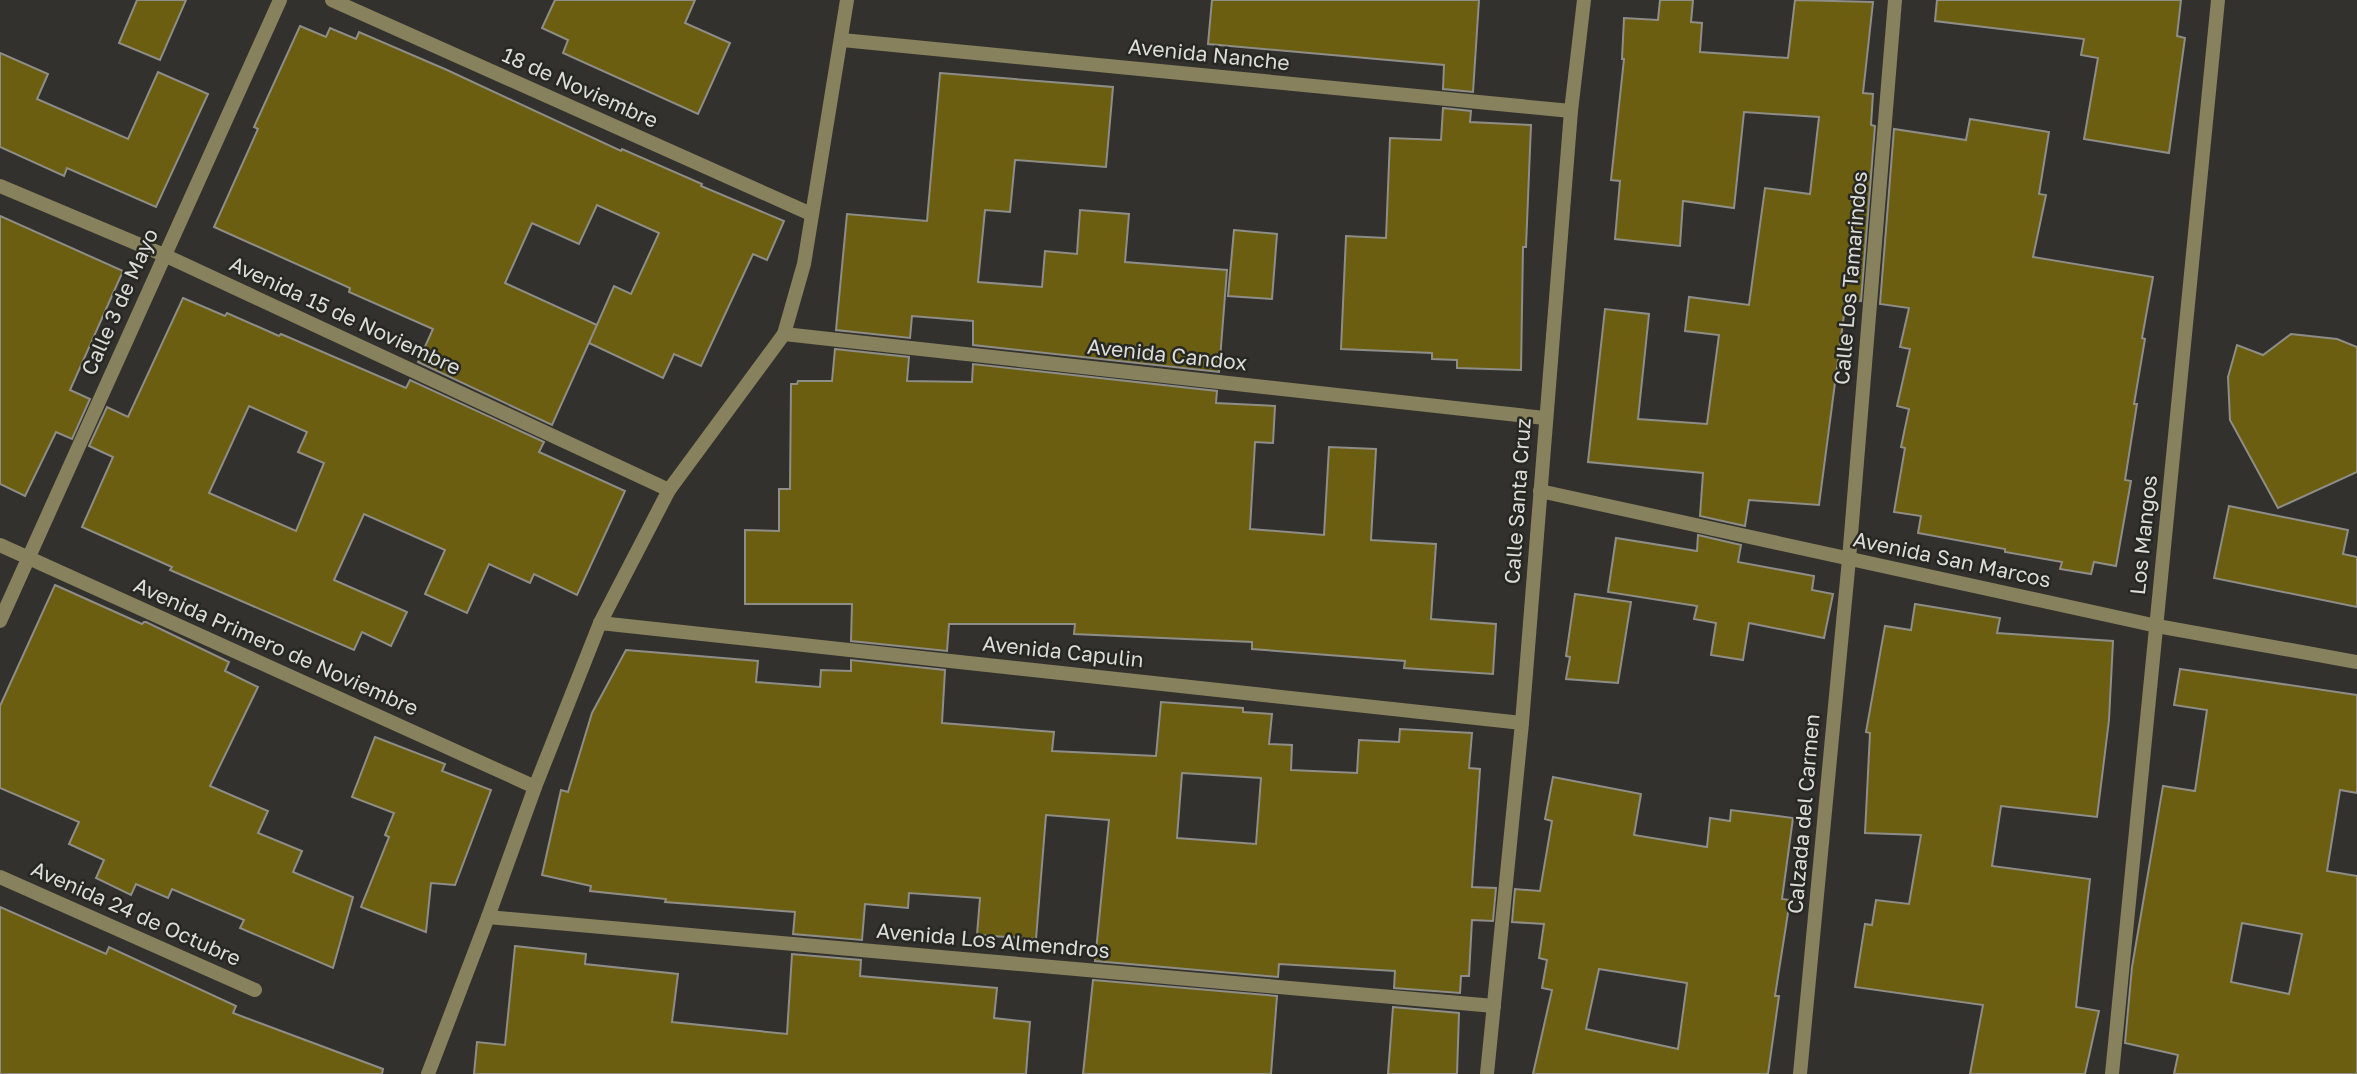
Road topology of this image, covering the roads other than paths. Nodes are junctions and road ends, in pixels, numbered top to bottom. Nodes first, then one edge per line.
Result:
1 (280, 0) edge
2 (332, 0) edge
3 (847, 0) edge
4 (1584, 0) edge
5 (1895, 0) edge
6 (2218, 0) edge
7 (842, 40) junction
8 (1571, 111) junction
9 (0, 186) edge
10 (811, 214) junction
11 (164, 255) junction
12 (784, 334) junction
13 (1545, 418) junction
14 (669, 490) junction
15 (1540, 491) junction
16 (0, 545) edge
17 (28, 558) junction
18 (1849, 559) junction
19 (0, 621) edge
20 (600, 623) junction
21 (2157, 626) junction
22 (2357, 662) edge
23 (1522, 723) junction
24 (535, 787) junction
25 (0, 877) edge
26 (488, 917) junction
27 (256, 990) dead end
28 (1494, 1006) junction
29 (428, 1074) edge
30 (1487, 1074) edge
31 (1800, 1074) edge
32 (2112, 1074) edge

1 - 11 street, Calle 3 de Mayo
2 - 10 street, 18 de Noviembre
3 - 7 street
4 - 8 street, Calle Santa Cruz
5 - 18 street, Calle Los Tamarindos
6 - 21 street, Los Mangos
7 - 8 street, Avenida Nanche
7 - 10 street
8 - 13 street, Calle Santa Cruz
9 - 11 street, Avenida 15 de Noviembre
10 - 12 street
11 - 14 street, Avenida 15 de Noviembre
11 - 17 street, Calle 3 de Mayo
12 - 13 street, Avenida Candox
12 - 14 street
13 - 15 street, Calle Santa Cruz
14 - 20 street
15 - 18 street, Avenida San Marcos
15 - 23 street, Calle Santa Cruz
16 - 17 street, Avenida Primero de Noviembre
17 - 19 street, Calle 3 de Mayo
17 - 24 street, Avenida Primero de Noviembre
18 - 21 street, Avenida San Marcos
18 - 31 street, Calzada del Carmen
20 - 23 street, Avenida Capulin
20 - 24 street
21 - 22 street, Avenida San Marcos
21 - 32 street, Los Mangos
23 - 28 street, Calle Santa Cruz
24 - 26 street
25 - 27 street, Avenida 24 de Octubre
26 - 28 street, Avenida Los Almendros
26 - 29 street
28 - 30 street, Calle Santa Cruz

